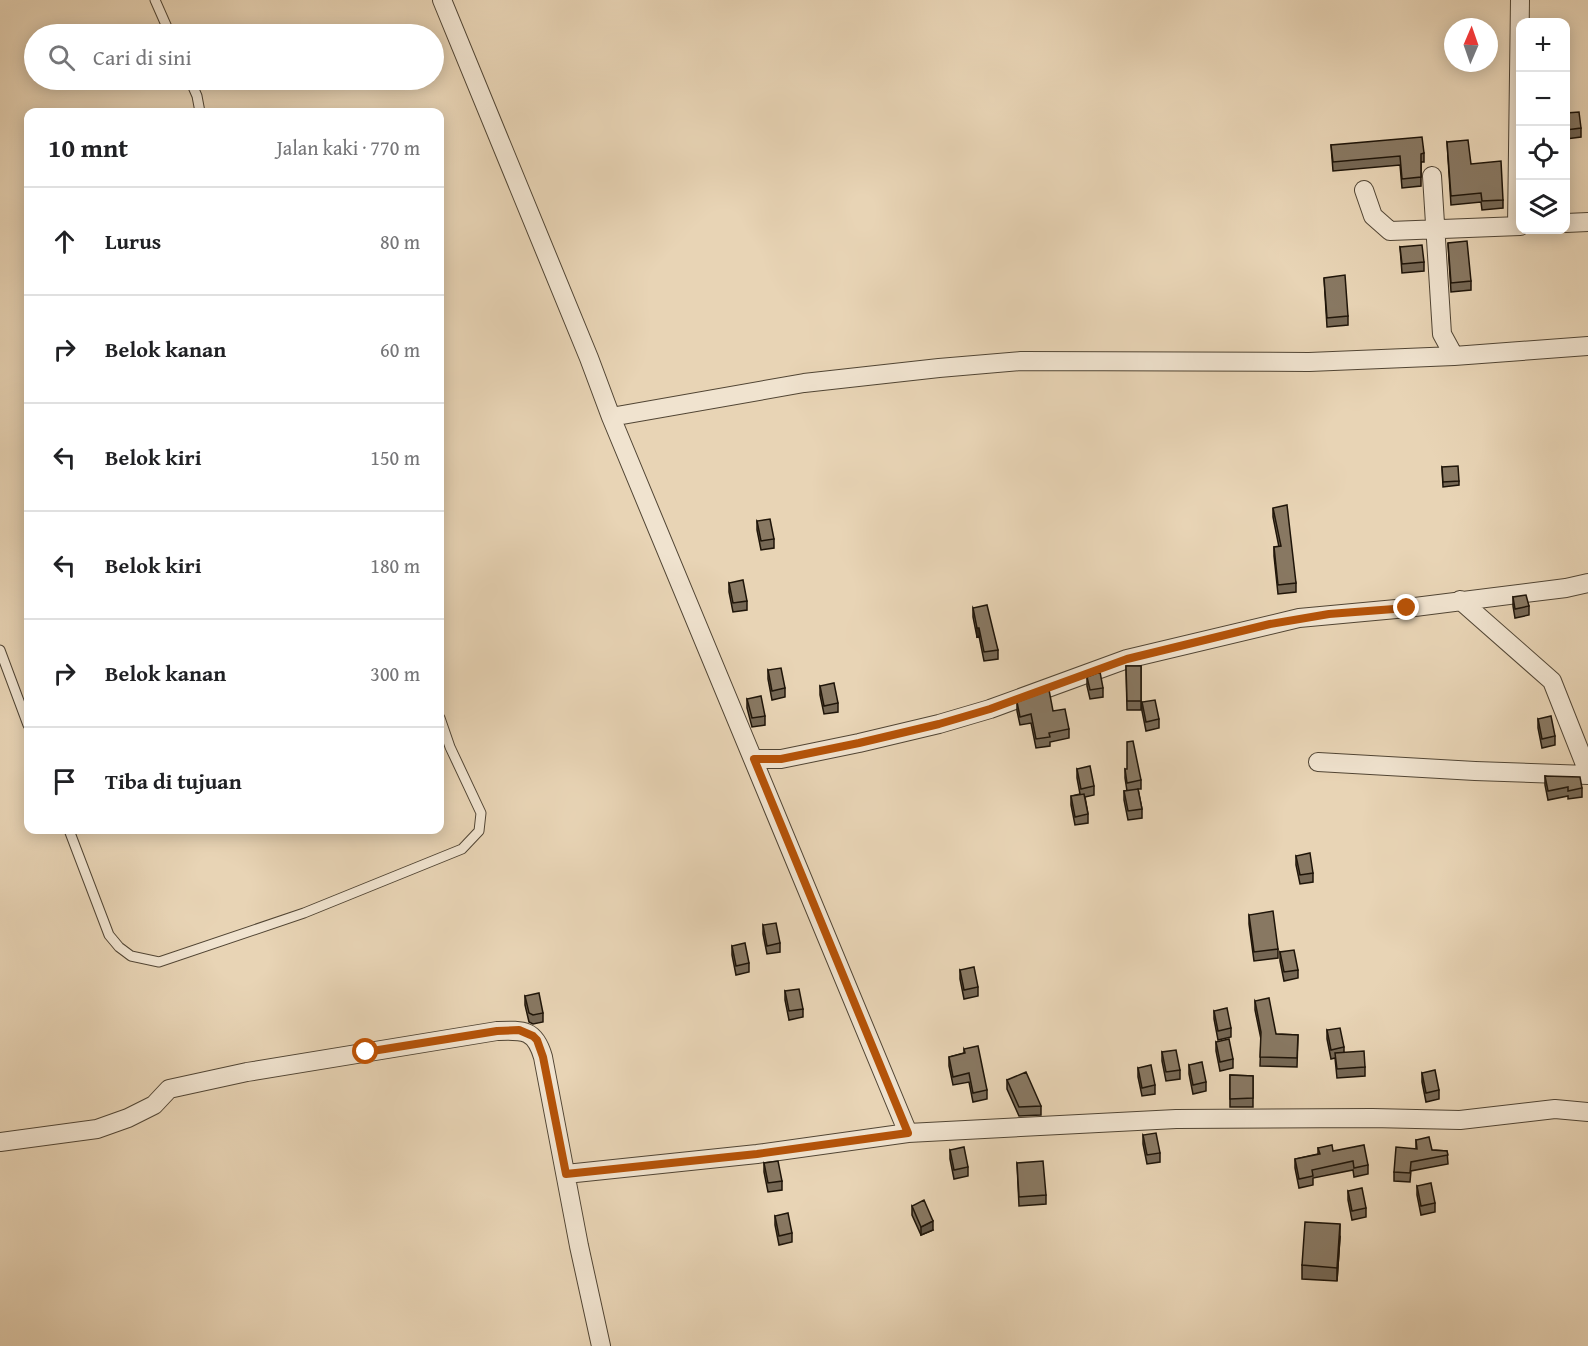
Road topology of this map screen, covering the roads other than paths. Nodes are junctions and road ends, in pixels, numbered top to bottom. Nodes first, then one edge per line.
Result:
1 (155, 0) edge
2 (441, 0) edge
3 (1521, 0) edge
4 (166, 24) edge
5 (194, 90) edge
6 (199, 108) edge
7 (1432, 176) dead end
8 (1519, 180) edge
9 (1364, 190) dead end
10 (1588, 222) edge
11 (1570, 224) edge
12 (1516, 226) edge
13 (1435, 230) junction
14 (1588, 346) edge
15 (1454, 356) junction
16 (611, 417) junction
17 (1588, 583) edge
18 (1460, 600) junction
19 (0, 650) edge
20 (24, 714) edge
21 (444, 730) edge
22 (754, 759) junction
23 (1318, 762) dead end
24 (1588, 773) edge
25 (71, 834) edge
26 (1588, 1112) edge
27 (908, 1133) junction
28 (0, 1142) edge
29 (566, 1174) junction
30 (602, 1346) edge

1 - 4 lane
2 - 16 street
3 - 8 street
5 - 6 lane
7 - 13 street
9 - 13 street
10 - 11 street
12 - 13 street
13 - 15 street
14 - 15 street
15 - 16 street
16 - 22 street
17 - 18 street
18 - 22 street
18 - 24 street
19 - 20 lane
21 - 25 lane
22 - 27 street
23 - 24 street
26 - 27 street
27 - 29 street
28 - 29 street
29 - 30 street

